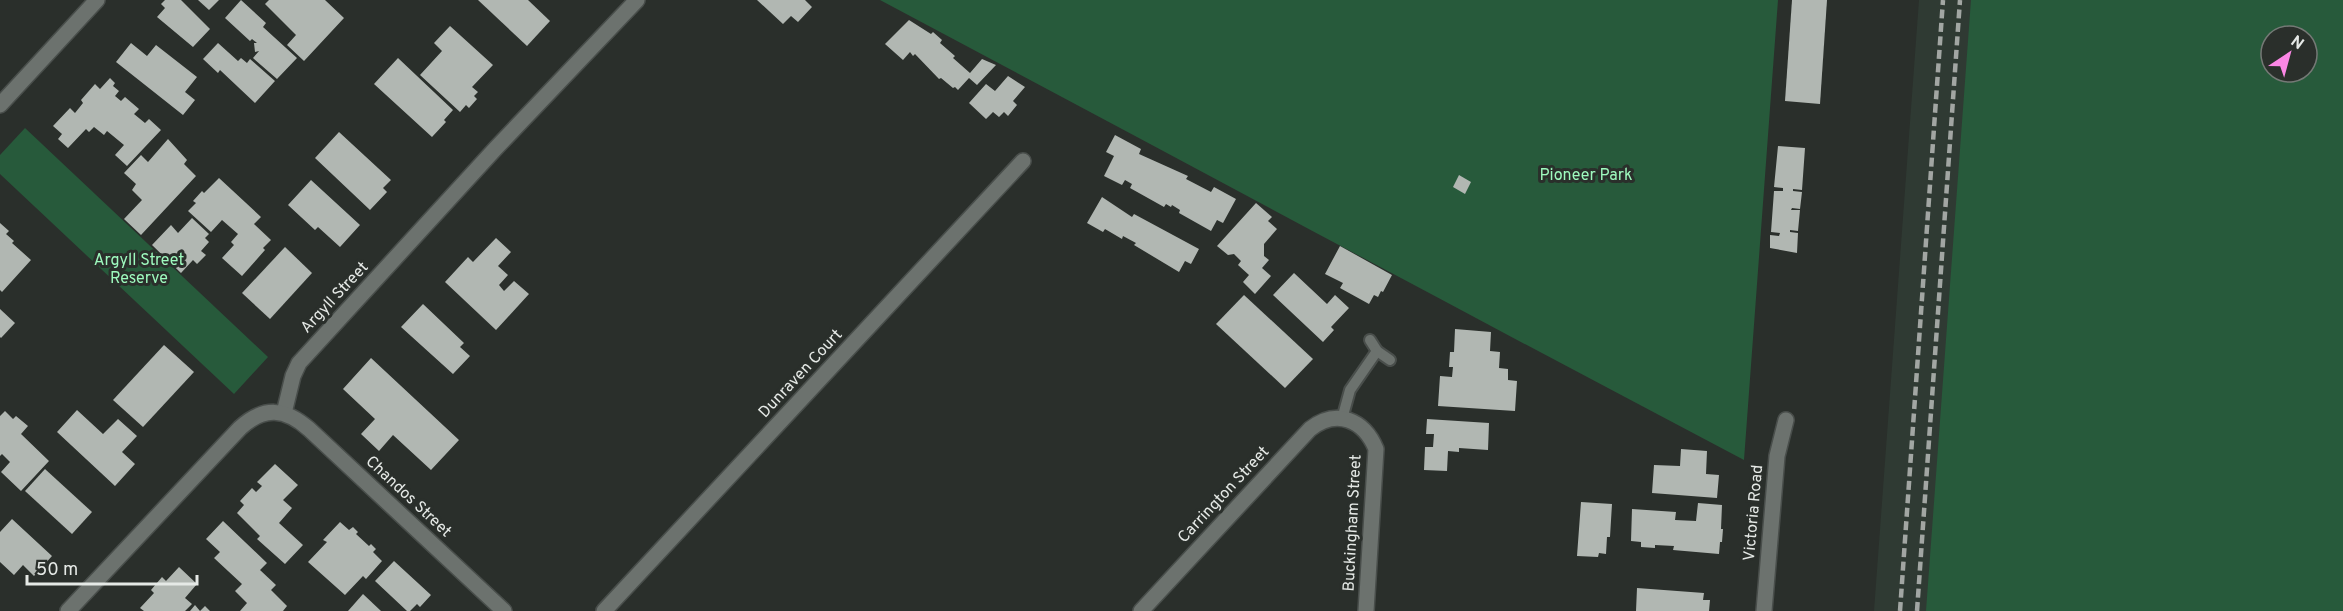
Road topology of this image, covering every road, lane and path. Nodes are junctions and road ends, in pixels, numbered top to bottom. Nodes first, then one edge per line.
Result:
1 (97, 0) edge
2 (637, 0) edge
3 (0, 105) edge
4 (1023, 161) dead end
5 (1370, 340) dead end
6 (1377, 351) junction
7 (1390, 360) dead end
8 (284, 413) junction
9 (1342, 419) junction
10 (1786, 420) dead end
11 (68, 611) edge
12 (504, 611) edge
13 (604, 611) edge
14 (1141, 611) edge
15 (1366, 611) edge
16 (1764, 611) edge

1 - 3 street
2 - 8 street, Argyll Street
4 - 13 street, Dunraven Court
5 - 6 lane
6 - 7 lane
6 - 9 lane
8 - 11 street
8 - 12 street, Chandos Street
9 - 14 street, Carrington Street
9 - 15 street, Buckingham Street
10 - 16 street, Victoria Road

